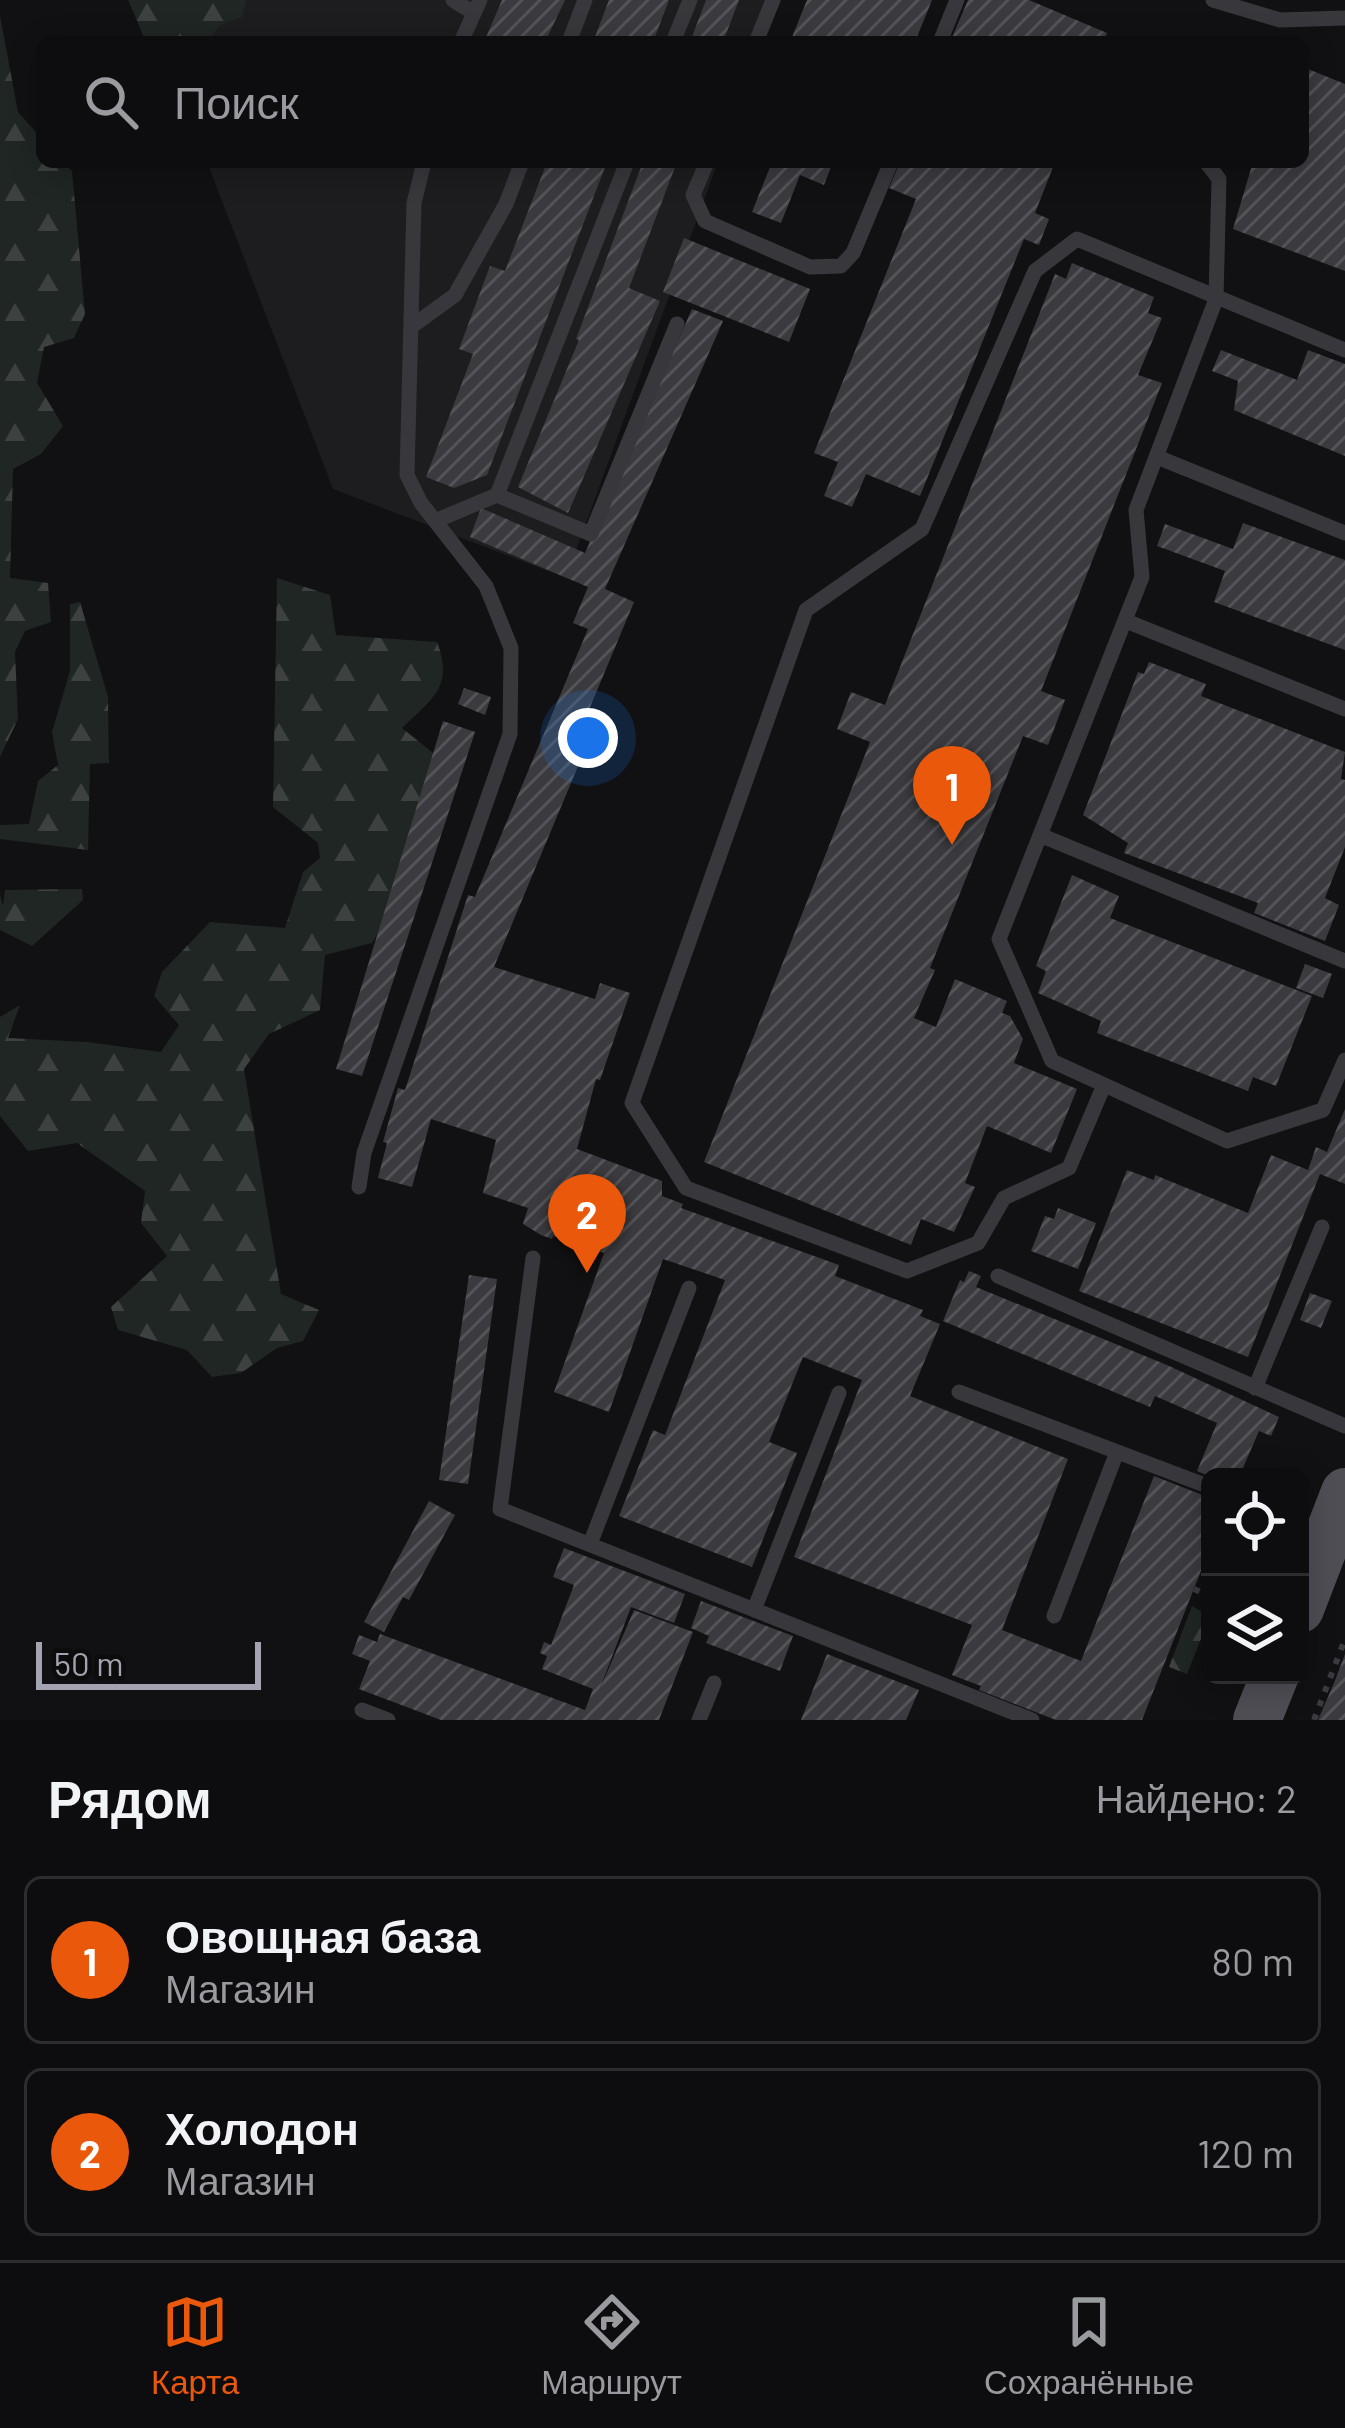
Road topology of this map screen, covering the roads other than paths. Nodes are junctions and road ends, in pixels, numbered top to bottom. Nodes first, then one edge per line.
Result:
1 (453, 0) edge
2 (585, 0) edge
3 (690, 0) edge
4 (772, 0) edge
5 (958, 0) edge
6 (1213, 0) edge
7 (477, 6) edge
8 (1345, 18) edge
9 (464, 36) edge
10 (570, 36) edge
11 (676, 36) edge
12 (757, 36) edge
13 (943, 36) edge
14 (423, 168) edge
15 (520, 168) edge
16 (625, 168) edge
17 (705, 168) edge
18 (889, 168) edge
19 (1211, 168) edge
20 (1216, 299) junction
21 (677, 324) dead end
22 (411, 327) junction
23 (1345, 350) edge
24 (1157, 457) junction
25 (497, 495) junction
26 (435, 521) junction
27 (1345, 533) edge
28 (1126, 621) junction
29 (1345, 709) edge
30 (1040, 835) junction
31 (1345, 961) edge
32 (1345, 1060) edge
33 (1104, 1085) junction
34 (358, 1187) dead end
35 (1322, 1227) dead end
36 (533, 1258) dead end
37 (998, 1276) dead end
38 (689, 1288) dead end
39 (1256, 1388) junction
40 (959, 1392) dead end
41 (839, 1393) dead end
42 (1345, 1426) edge
43 (1118, 1452) junction
44 (1201, 1484) edge
45 (1330, 1518) edge
46 (590, 1544) junction
47 (1309, 1582) edge
48 (754, 1610) junction
49 (1054, 1616) dead end
50 (714, 1683) dead end
51 (1271, 1684) edge
52 (362, 1710) dead end
53 (388, 1720) edge
54 (699, 1720) edge
55 (1032, 1720) edge
56 (1257, 1720) edge

1 - 7 lane
2 - 10 lane
3 - 11 lane
4 - 12 lane
5 - 13 lane
6 - 8 lane
7 - 9 lane
14 - 22 lane
15 - 22 lane
16 - 25 lane
17 - 18 lane
19 - 20 lane
20 - 23 lane
20 - 24 lane
20 - 33 lane
21 - 25 lane
22 - 26 lane
24 - 27 lane
24 - 28 lane
25 - 26 lane
26 - 34 lane
28 - 29 lane
28 - 30 lane
30 - 31 lane
30 - 33 lane
32 - 33 lane
35 - 39 lane
36 - 46 lane
37 - 39 lane
38 - 46 lane
39 - 42 lane
40 - 43 lane
41 - 48 lane
43 - 44 lane
43 - 49 lane
45 - 47 main road
46 - 48 lane
48 - 55 lane
50 - 54 lane
51 - 56 main road
52 - 53 lane

